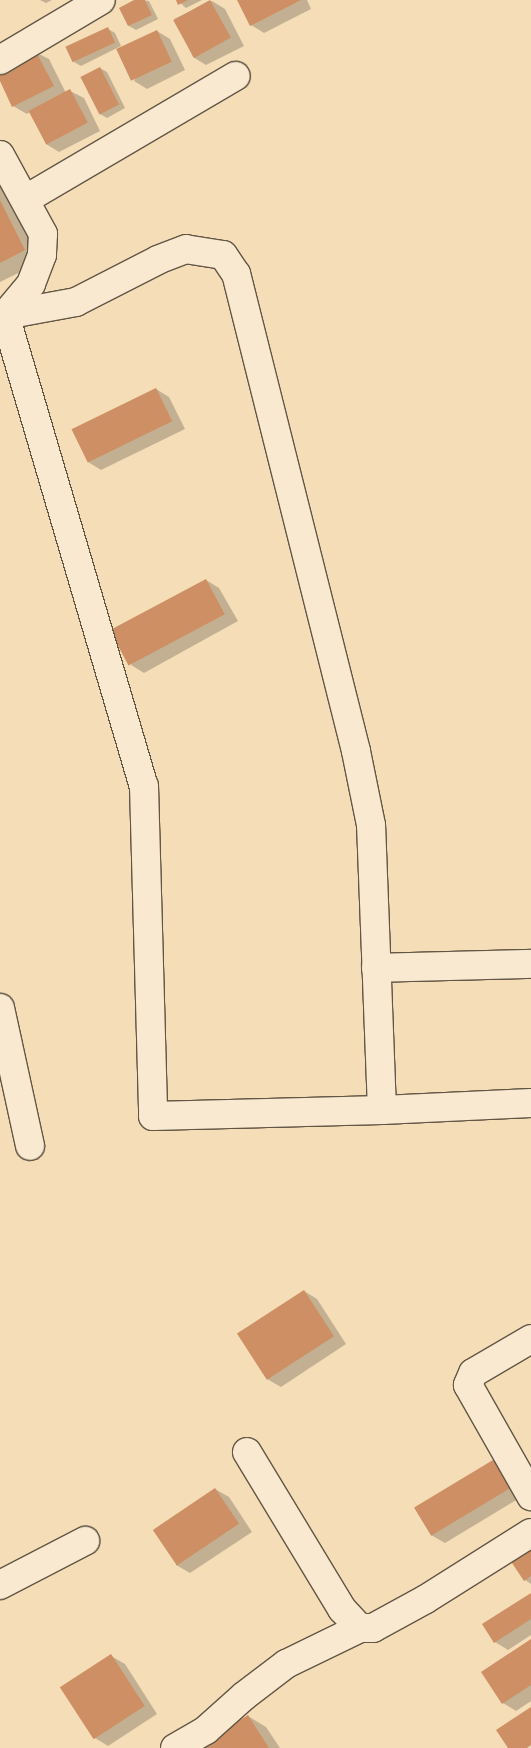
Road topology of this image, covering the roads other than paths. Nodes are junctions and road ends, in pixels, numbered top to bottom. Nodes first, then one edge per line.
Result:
1 (100, 0) edge
2 (0, 60) edge
3 (236, 76) dead end
4 (0, 155) edge
5 (26, 199) junction
6 (3, 316) edge
7 (531, 964) edge
8 (376, 968) junction
9 (0, 1008) edge
10 (531, 1103) edge
11 (382, 1110) junction
12 (30, 1146) dead end
13 (531, 1339) edge
14 (247, 1452) dead end
15 (531, 1496) edge
16 (531, 1533) edge
17 (85, 1541) dead end
18 (0, 1585) edge
19 (360, 1628) junction
20 (175, 1748) edge

1 - 2 street
3 - 5 street
4 - 5 street
5 - 6 street
6 - 8 street
6 - 11 street
7 - 8 street
8 - 11 street
9 - 12 street
10 - 11 street
13 - 15 street
14 - 19 street
16 - 19 street
17 - 18 street
19 - 20 street

